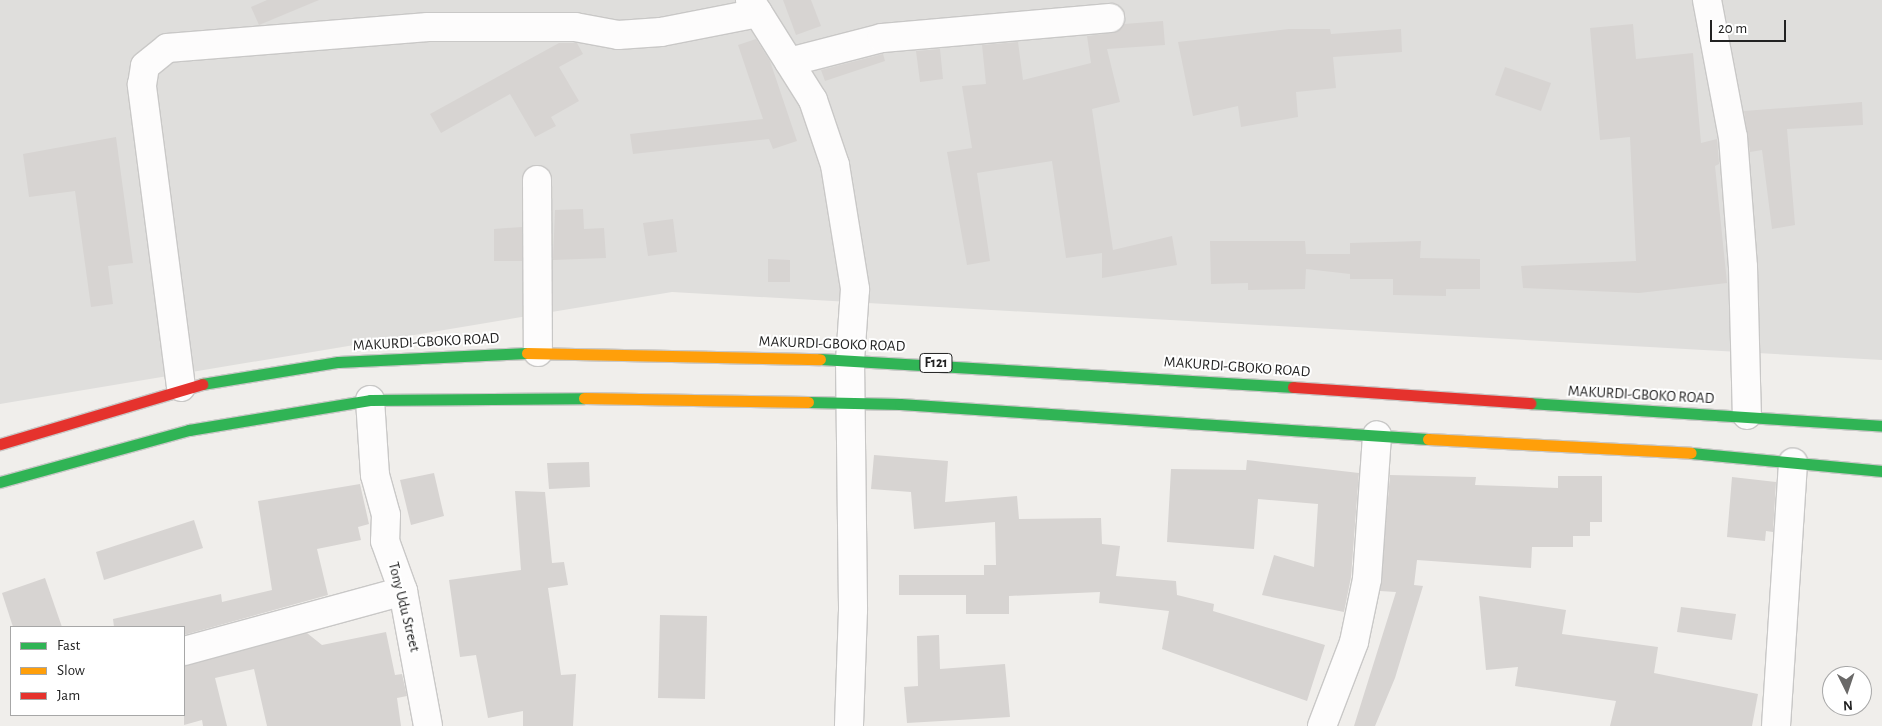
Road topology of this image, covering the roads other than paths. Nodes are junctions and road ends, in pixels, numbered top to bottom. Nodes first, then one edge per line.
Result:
1 (1707, 0) edge
2 (754, 6) edge
3 (1110, 18) dead end
4 (789, 62) junction
5 (537, 180) dead end
6 (538, 352) junction
7 (850, 360) junction
8 (181, 387) junction
9 (370, 400) junction
10 (853, 403) junction
11 (1746, 415) junction
12 (1882, 426) edge
13 (1376, 436) junction
14 (0, 444) edge
15 (1794, 463) junction
16 (1882, 471) edge
17 (0, 482) edge
18 (403, 591) junction
19 (185, 651) edge
20 (428, 726) edge
21 (848, 726) edge
22 (1322, 726) edge
23 (1776, 726) edge

1 - 11 street
2 - 4 street
2 - 8 street
3 - 4 street
4 - 7 street
5 - 6 street
6 - 7 main road, MAKURDI-GBOKO ROAD / F121
6 - 8 main road, MAKURDI-GBOKO ROAD / F121
7 - 10 street
7 - 11 main road, MAKURDI-GBOKO ROAD / F121
8 - 14 main road, MAKURDI-GBOKO ROAD / F121
9 - 10 main road
9 - 17 main road
9 - 18 street, Tony Udu Street
10 - 13 main road
10 - 21 street
11 - 12 main road, MAKURDI-GBOKO ROAD / F121
13 - 15 main road
13 - 22 street
15 - 16 main road
15 - 23 street
18 - 19 street
18 - 20 street, Tony Udu Street

